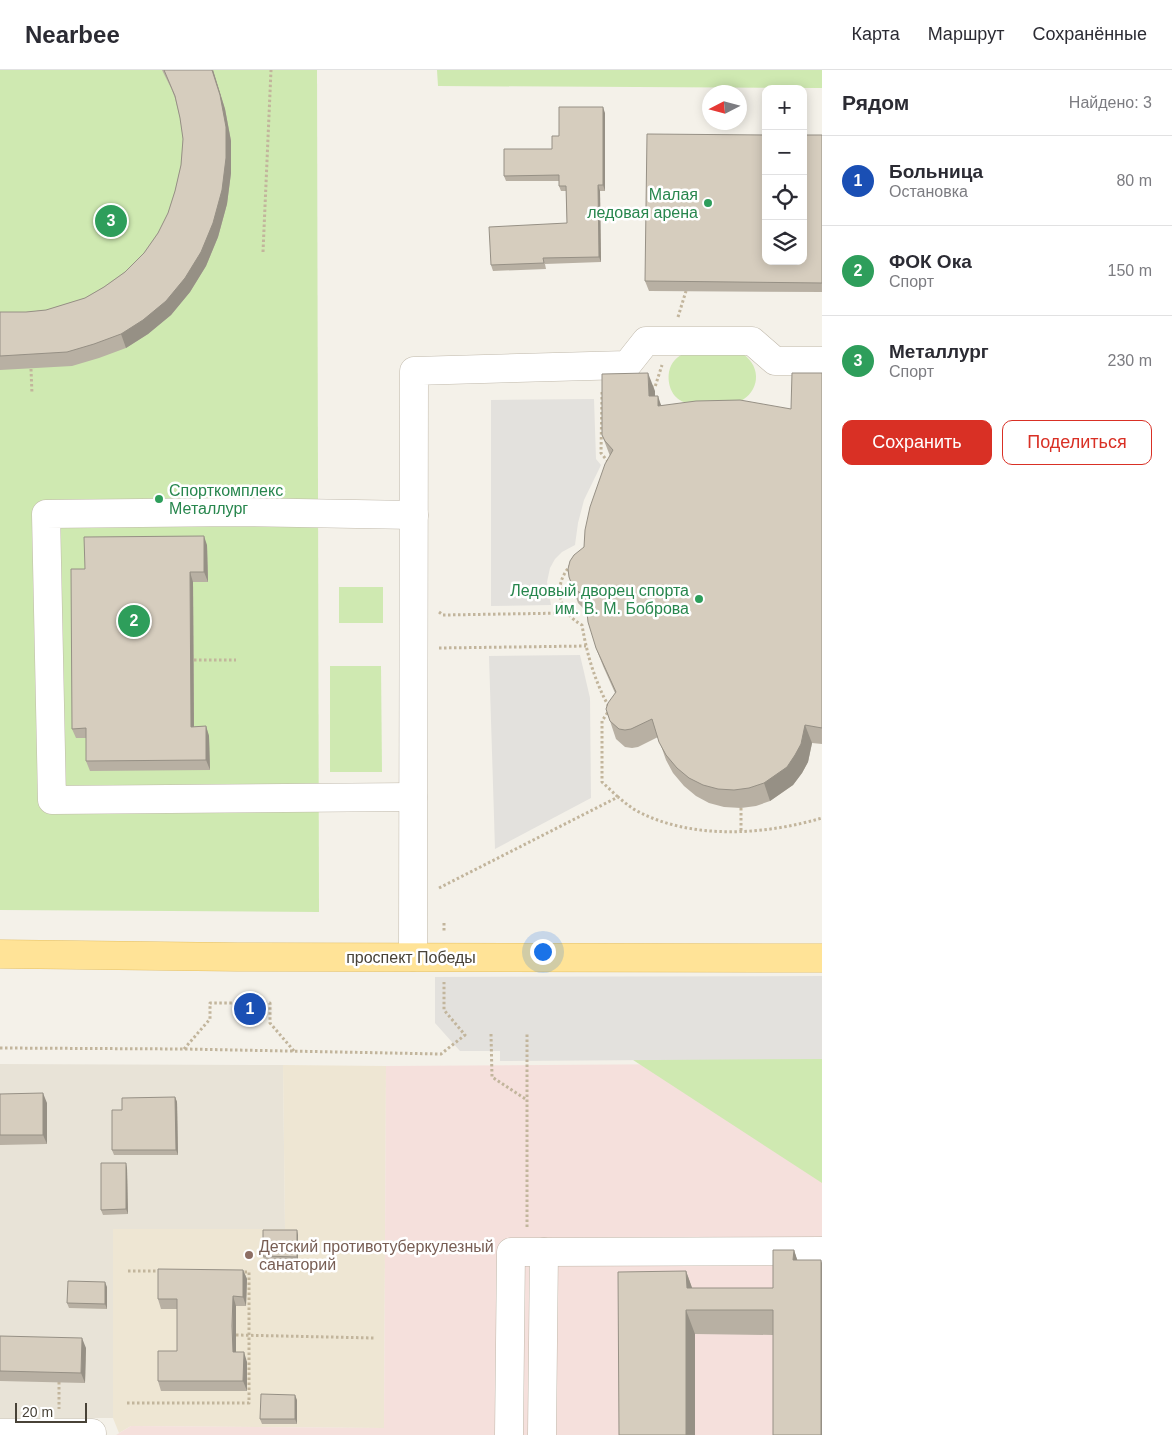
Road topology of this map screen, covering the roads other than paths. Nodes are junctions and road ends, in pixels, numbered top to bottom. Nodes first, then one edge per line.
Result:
1 (822, 361) edge
2 (414, 515) junction
3 (413, 797) junction
4 (0, 954) edge
5 (413, 957) junction
6 (822, 958) edge
7 (822, 1251) edge
8 (536, 1252) junction
9 (0, 1433) edge
10 (92, 1433) dead end
11 (509, 1435) edge
12 (542, 1435) edge

1 - 2 street
2 - 3 street
2 - 3 street
3 - 5 street
4 - 5 main road, проспект Победы
5 - 6 main road, проспект Победы
7 - 8 street
8 - 11 street
8 - 12 street
9 - 10 street

